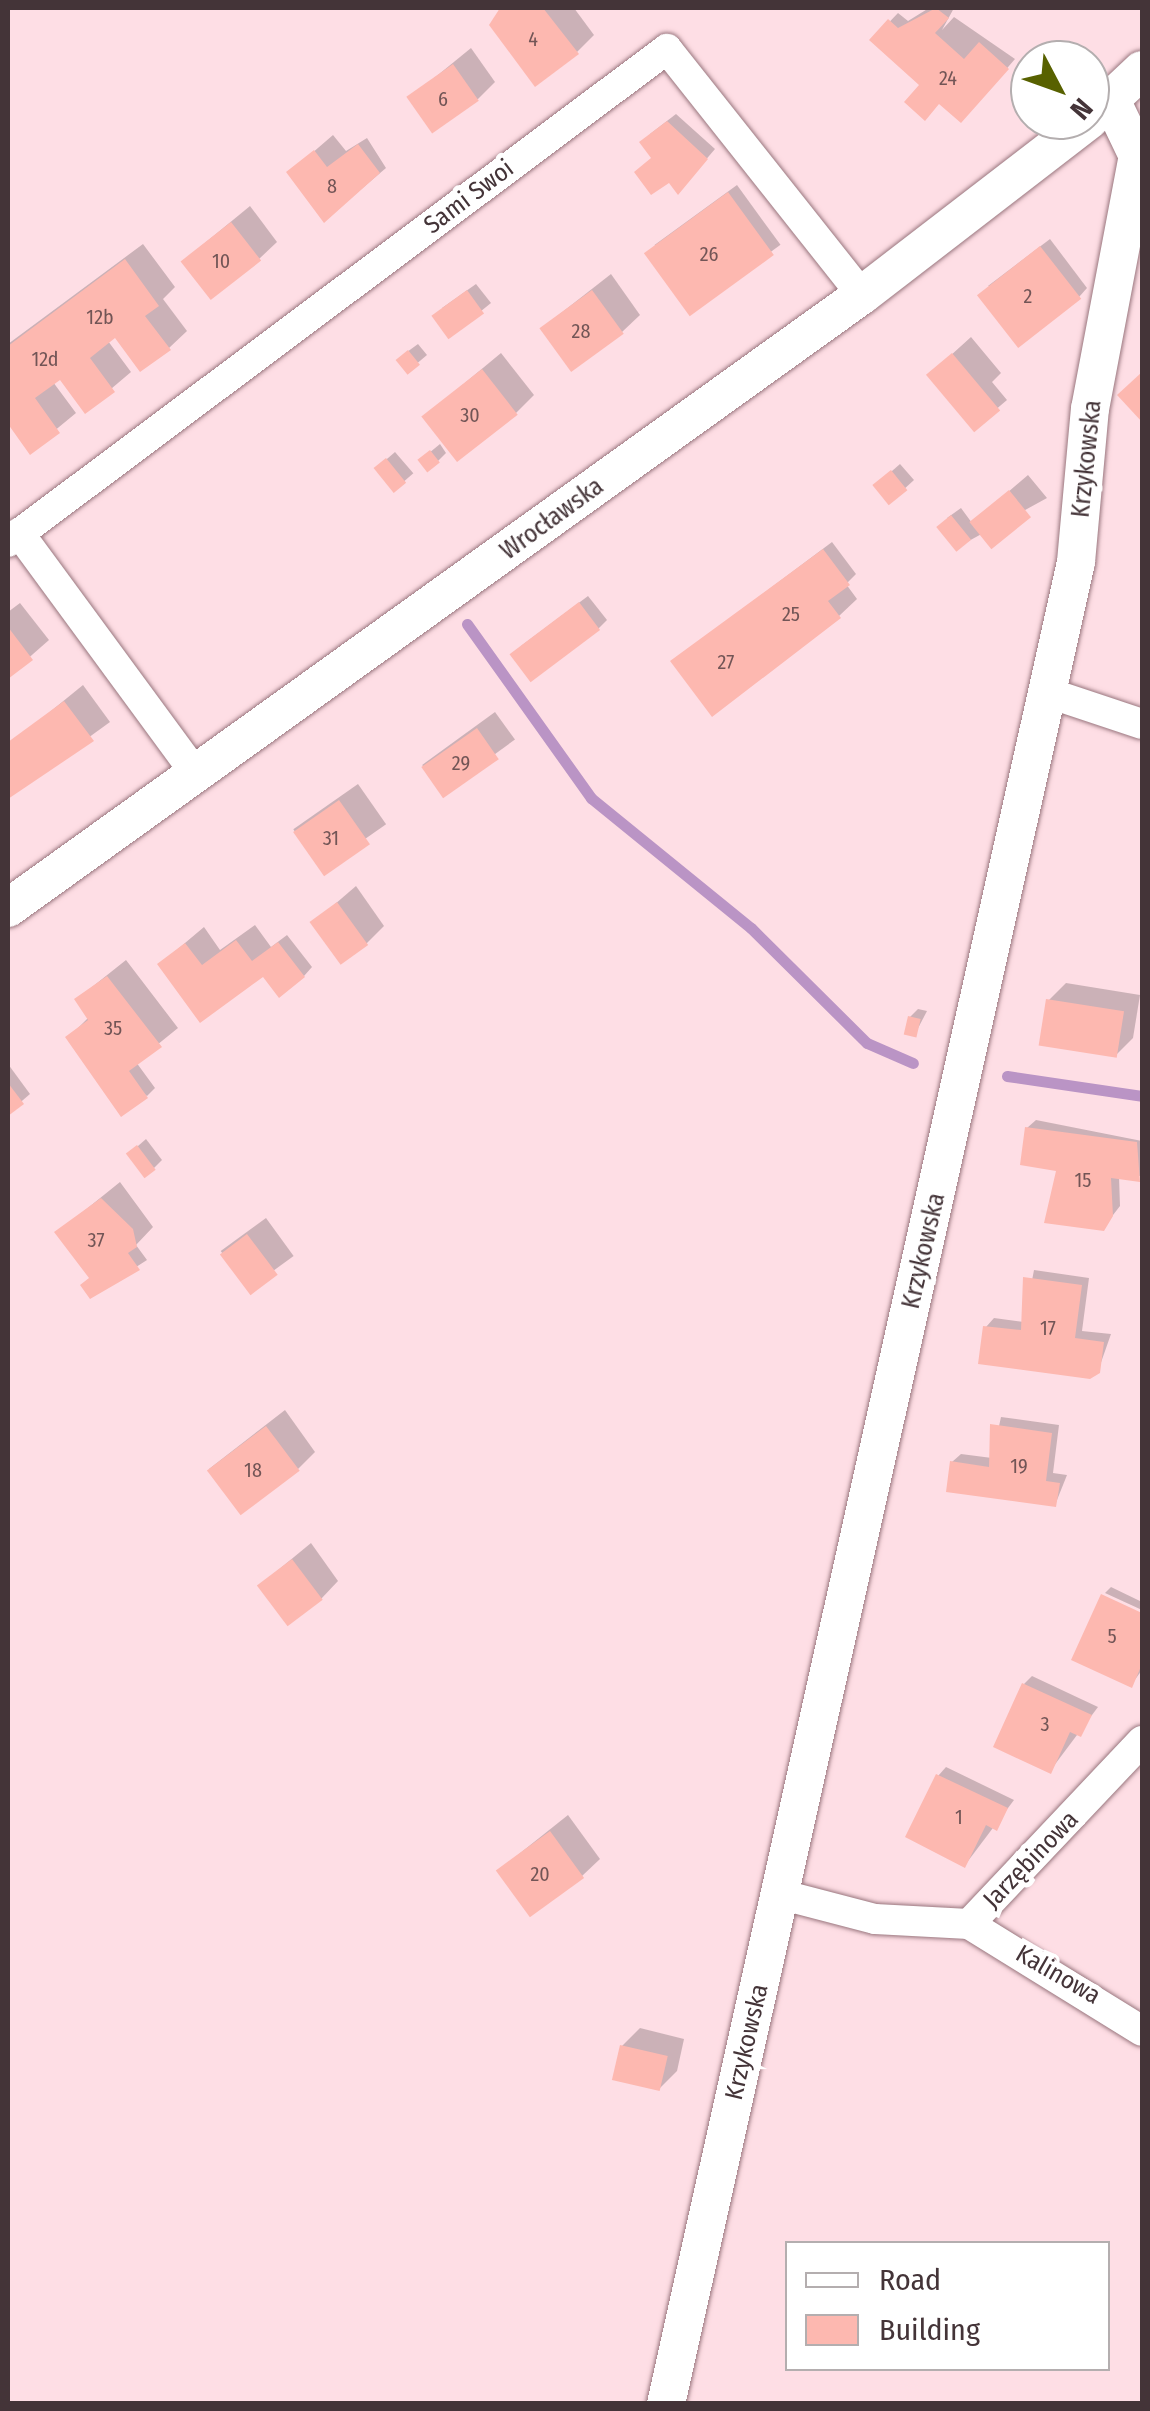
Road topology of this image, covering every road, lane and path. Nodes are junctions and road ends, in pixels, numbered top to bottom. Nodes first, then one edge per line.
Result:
1 (1142, 70) edge
2 (1110, 101) edge
3 (1110, 127) edge
4 (1062, 140) edge
5 (862, 295) junction
6 (13, 538) edge
7 (1049, 693) junction
8 (1142, 724) edge
9 (195, 772) junction
10 (8, 908) edge
11 (1142, 1741) edge
12 (779, 1894) junction
13 (970, 1924) junction
14 (1142, 2030) edge
15 (666, 2404) edge

1 - 2 street, Wrocławska
3 - 7 street, Krzykowska
4 - 5 street, Wrocławska
5 - 6 street, Sami Swoi
5 - 9 street, Wrocławska
6 - 9 street, Sami Swoi
7 - 8 street
7 - 12 street, Krzykowska
9 - 10 street, Wrocławska
11 - 13 street, Jarzębinowa
12 - 13 street, Jarzębinowa
12 - 15 street, Krzykowska
13 - 14 street, Kalinowa

